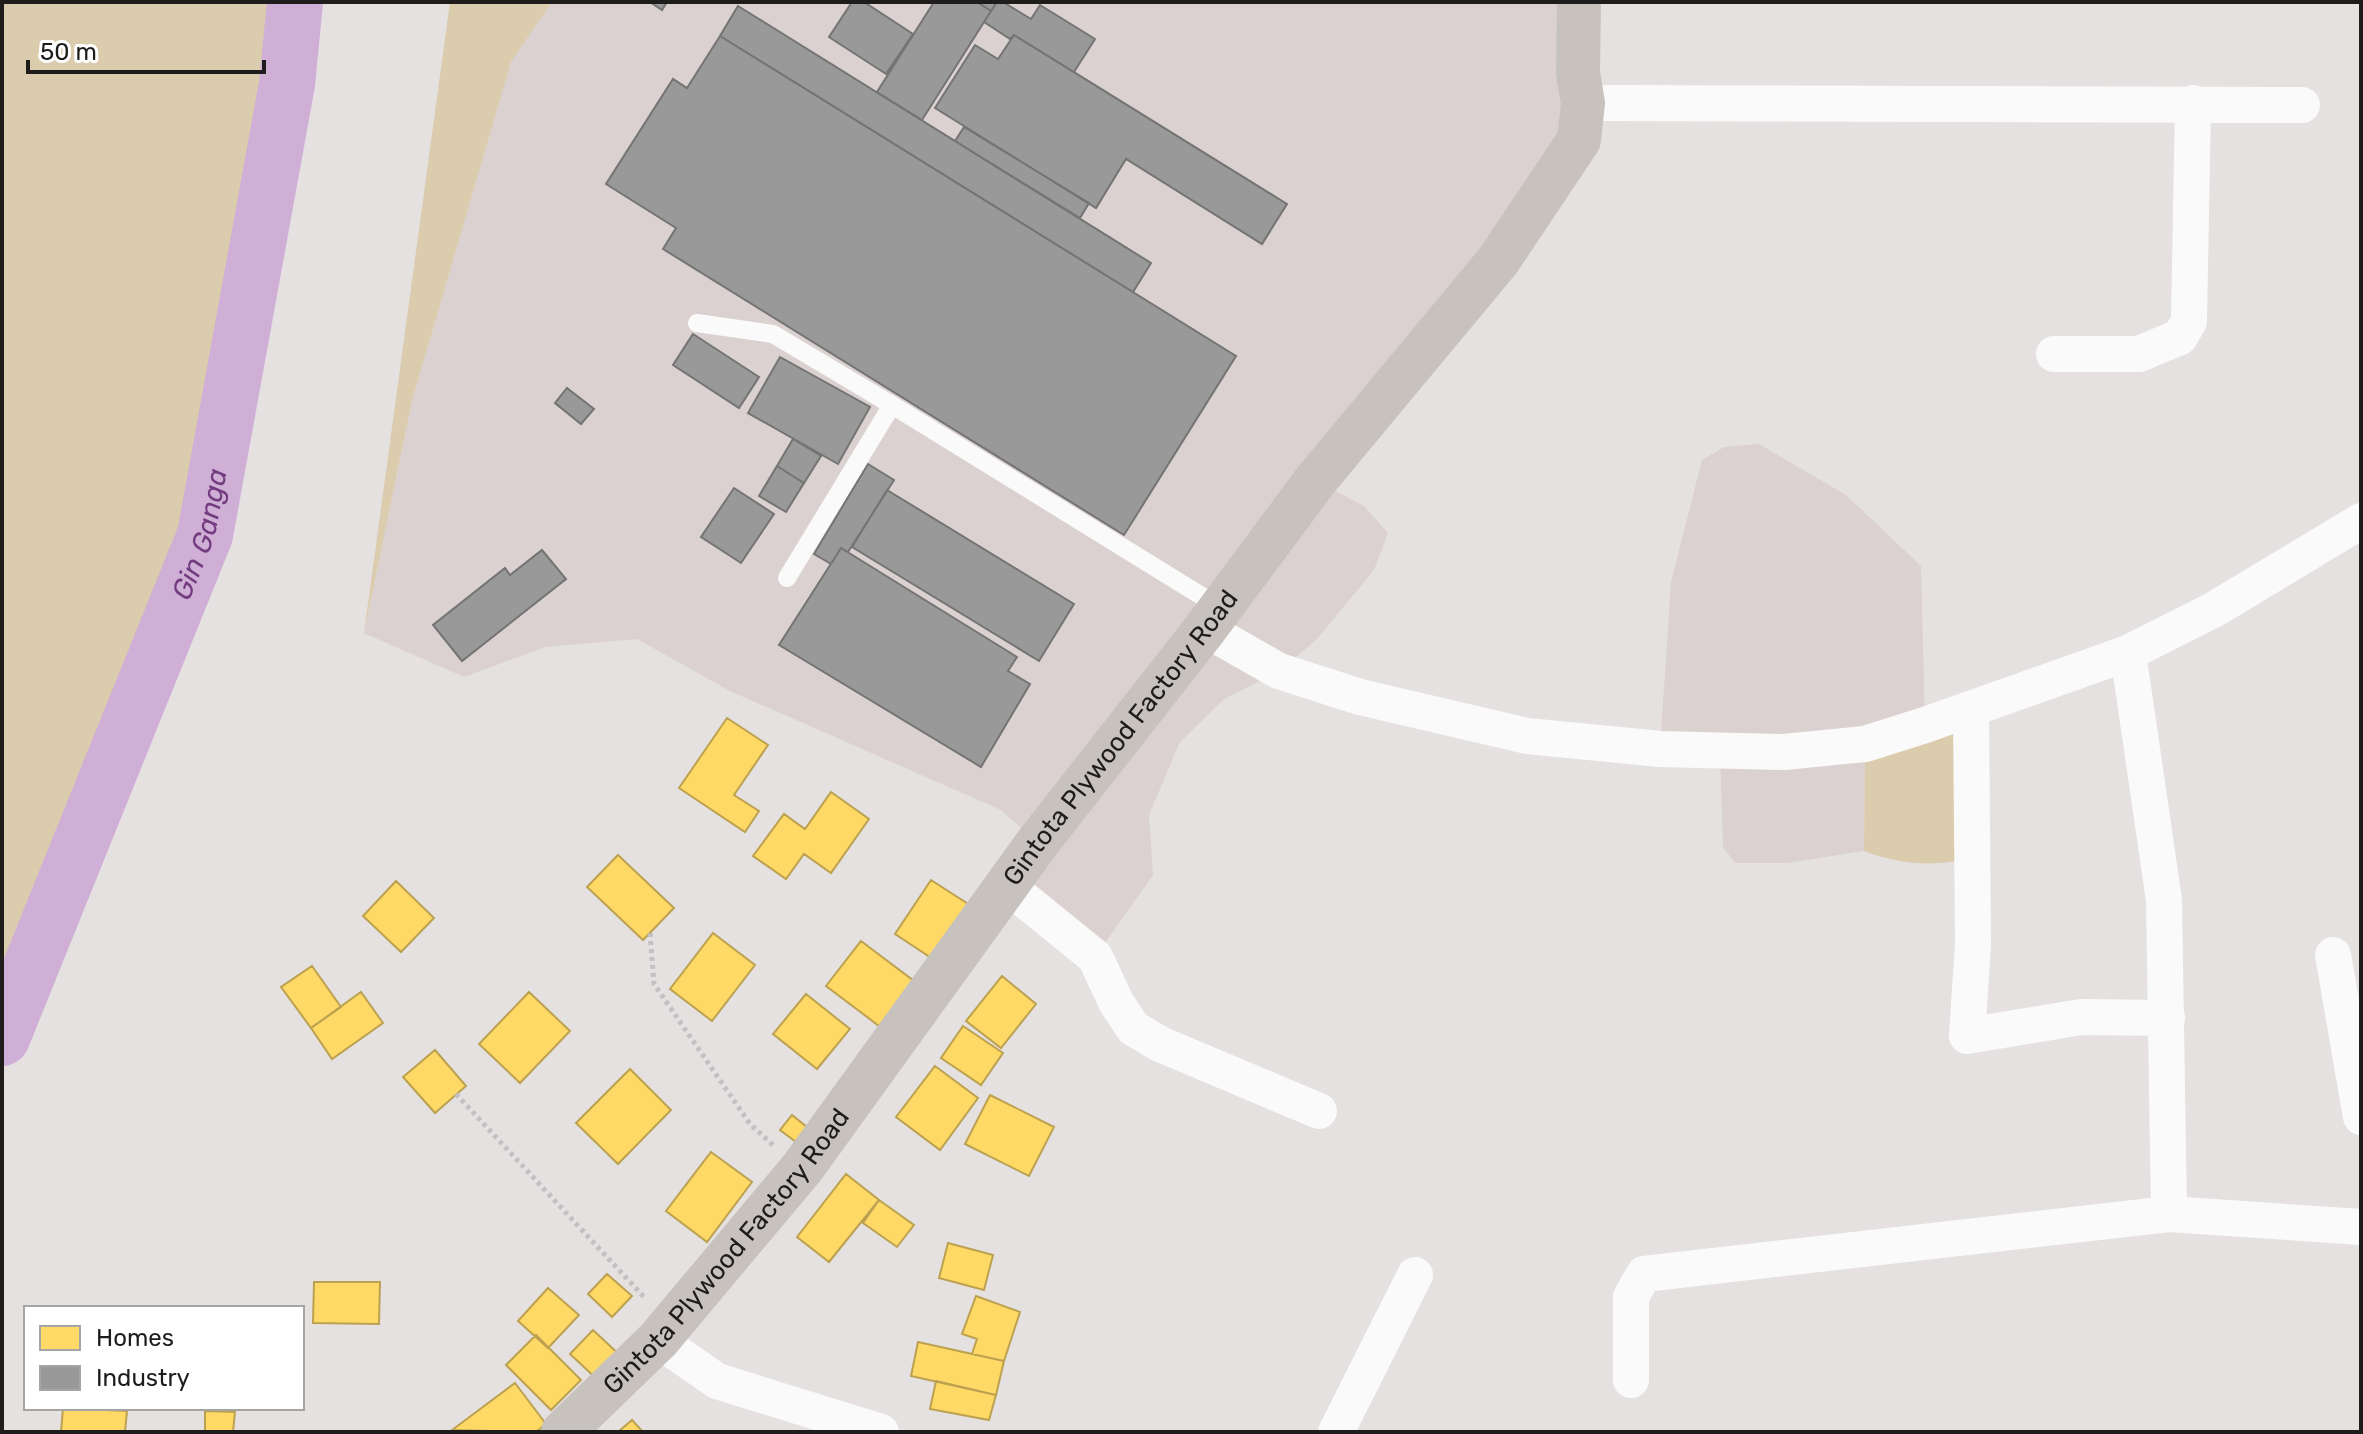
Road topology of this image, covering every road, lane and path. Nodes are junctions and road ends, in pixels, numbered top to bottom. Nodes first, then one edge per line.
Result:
1 (1579, 2) edge
2 (1583, 103) junction
3 (2193, 103) junction
4 (2302, 105) dead end
5 (697, 323) dead end
6 (2054, 354) dead end
7 (892, 405) junction
8 (2361, 521) edge
9 (787, 578) dead end
10 (1213, 619) junction
11 (2128, 653) junction
12 (1971, 709) junction
13 (1005, 884) junction
14 (650, 933) dead end
15 (2333, 955) dead end
16 (2167, 1018) junction
17 (456, 1094) dead end
18 (1319, 1111) dead end
19 (2361, 1117) edge
20 (803, 1167) junction
21 (2169, 1214) junction
22 (2361, 1227) edge
23 (1415, 1275) dead end
24 (658, 1340) junction
25 (1631, 1380) dead end
26 (563, 1432) edge
27 (881, 1432) edge
28 (1336, 1432) edge

1 - 2 main road, Gintota Plywood Factory Road
2 - 3 street
2 - 10 main road, Gintota Plywood Factory Road
3 - 4 street
3 - 6 street
5 - 7 lane
7 - 9 lane
7 - 10 lane
8 - 11 street
10 - 12 street
10 - 13 main road, Gintota Plywood Factory Road
11 - 12 street
11 - 16 street
12 - 16 street
13 - 18 street
13 - 20 main road, Gintota Plywood Factory Road
14 - 20 path
15 - 19 street
16 - 21 street
17 - 24 path
20 - 24 main road, Gintota Plywood Factory Road
21 - 22 street
21 - 25 street
23 - 28 street
24 - 26 main road, Gintota Plywood Factory Road
24 - 27 street

